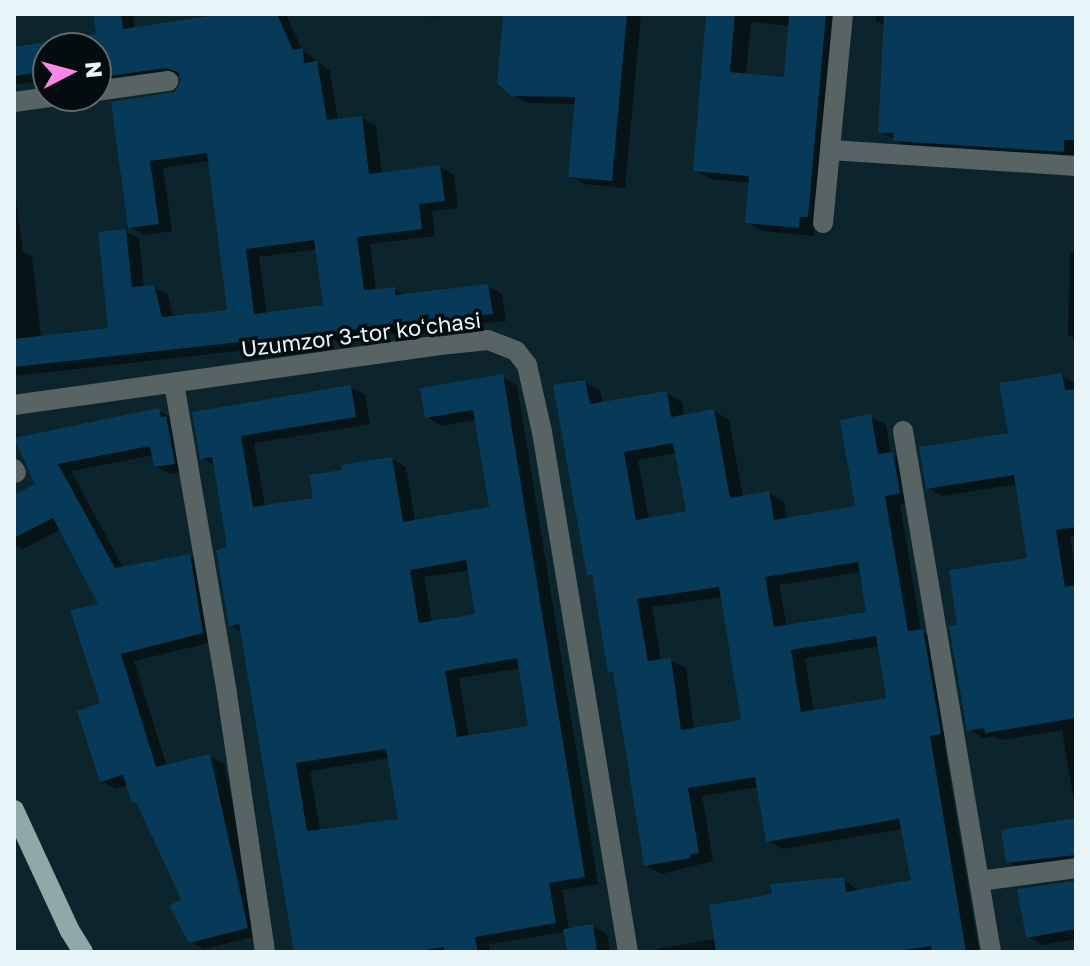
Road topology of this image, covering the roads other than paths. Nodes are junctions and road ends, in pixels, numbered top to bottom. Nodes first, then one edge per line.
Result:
1 (843, 14) edge
2 (168, 81) dead end
3 (112, 89) edge
4 (830, 150) junction
5 (1076, 166) edge
6 (823, 223) dead end
7 (174, 383) junction
8 (14, 405) edge
9 (903, 431) dead end
10 (14, 810) edge
11 (1076, 868) edge
12 (979, 881) junction
13 (83, 952) edge
14 (265, 952) edge
15 (628, 952) edge
16 (991, 952) edge

1 - 4 street
2 - 3 street
4 - 5 street
4 - 6 street
7 - 8 street, Uzumzor 3-tor koʻchasi
7 - 14 street
7 - 15 street, Uzumzor 3-tor koʻchasi
9 - 12 street
10 - 13 main road
11 - 12 street
12 - 16 street

